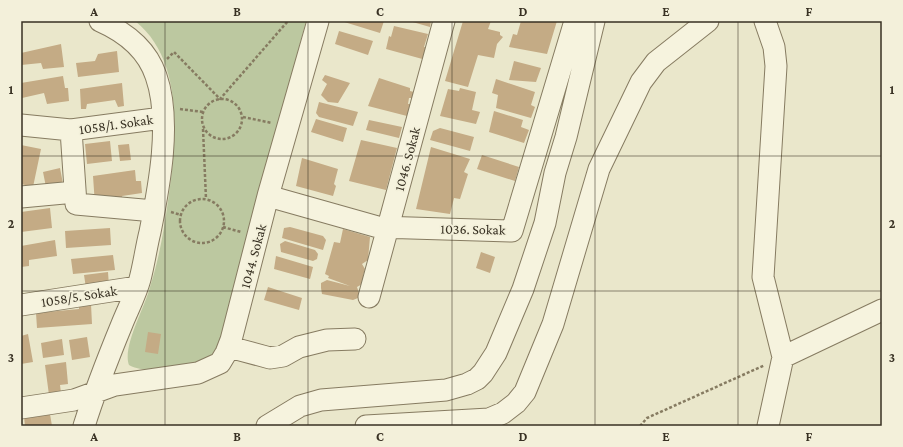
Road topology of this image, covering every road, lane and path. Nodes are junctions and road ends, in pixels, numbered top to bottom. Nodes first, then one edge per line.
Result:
1 (100, 21) edge
2 (288, 21) edge
3 (318, 21) edge
4 (444, 21) edge
5 (575, 21) edge
6 (594, 21) edge
7 (708, 21) edge
8 (765, 21) edge
9 (220, 99) junction
10 (203, 112) junction
11 (168, 113) junction
12 (243, 117) junction
13 (280, 124) dead end
14 (21, 125) edge
15 (203, 127) junction
16 (71, 130) junction
17 (75, 192) junction
18 (268, 196) junction
19 (21, 198) edge
20 (206, 199) junction
21 (160, 211) junction
22 (181, 214) junction
23 (222, 227) junction
24 (389, 228) junction
25 (243, 232) dead end
26 (137, 287) junction
27 (369, 297) dead end
28 (21, 305) edge
29 (882, 310) edge
30 (355, 339) dead end
31 (229, 347) junction
32 (783, 357) junction
33 (94, 393) junction
34 (21, 408) edge
35 (84, 426) edge
36 (267, 426) edge
37 (366, 426) edge
38 (640, 426) edge
39 (768, 426) edge

1 - 11 street
2 - 9 path
3 - 18 street, 1044. Sokak
4 - 24 street, 1046. Sokak
5 - 24 street, 1036. Sokak
6 - 36 street
7 - 37 street
8 - 32 street
9 - 10 path
9 - 12 path
10 - 11 path
10 - 15 path
11 - 16 street, 1058/1. Sokak
11 - 21 street
12 - 13 path
12 - 15 path
14 - 16 street, 1058/1. Sokak
15 - 20 path
16 - 17 street, 1058/1. Sokak
17 - 19 street
17 - 21 street
18 - 24 street, 1036. Sokak
18 - 31 street, 1044. Sokak
20 - 22 path
20 - 23 path
21 - 22 path
21 - 26 street
22 - 23 path
23 - 25 path
24 - 27 street, 1046. Sokak
26 - 28 street, 1058/5. Sokak
26 - 33 street
29 - 32 street
30 - 31 street
31 - 33 street, 1044. Sokak
32 - 38 path
32 - 39 street
33 - 34 street, 1044. Sokak
33 - 35 street

